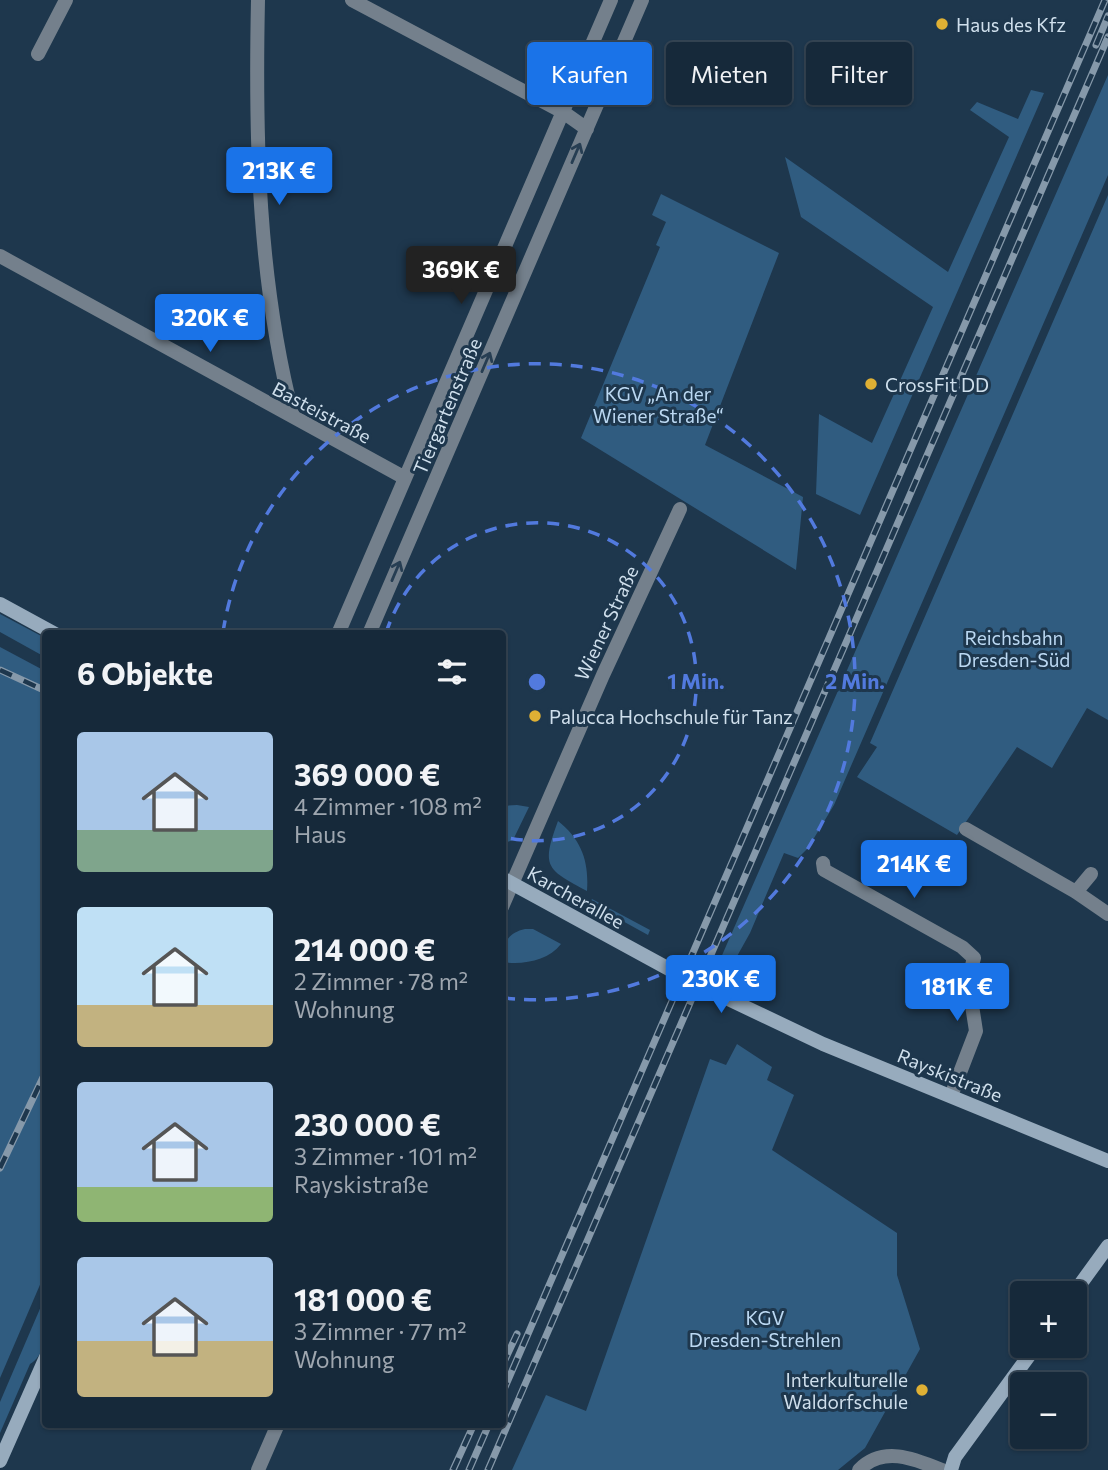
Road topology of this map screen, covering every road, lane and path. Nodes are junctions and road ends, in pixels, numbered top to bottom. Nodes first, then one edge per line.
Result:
1 (66, 0) edge
2 (258, 0) edge
3 (352, 0) edge
4 (611, 0) edge
5 (642, 0) edge
6 (38, 54) dead end
7 (564, 112) junction
8 (587, 129) junction
9 (0, 256) edge
10 (293, 416) junction
11 (405, 478) junction
12 (680, 509) dead end
13 (0, 604) edge
14 (48, 630) edge
15 (340, 630) edge
16 (371, 630) edge
17 (966, 829) dead end
18 (823, 863) dead end
19 (1091, 874) dead end
20 (507, 881) edge
21 (1076, 892) junction
22 (1108, 914) edge
23 (669, 969) tunnel mouth
24 (704, 987) tunnel mouth
25 (951, 1096) junction
26 (1108, 1161) edge
27 (1108, 1247) edge
28 (1083, 1281) edge
29 (1027, 1358) edge
30 (42, 1366) edge
31 (276, 1428) edge
32 (0, 1461) edge
33 (258, 1470) edge
34 (859, 1470) edge
35 (942, 1470) edge
36 (951, 1470) edge

1 - 6 street
2 - 10 street
3 - 7 street
4 - 7 street, Tiergartenstraße
5 - 8 street, Tiergartenstraße
7 - 8 street
7 - 11 street, Tiergartenstraße
16 -> 8 street, Tiergartenstraße
9 - 10 street, Basteistraße
10 - 11 street, Basteistraße
11 - 15 street, Tiergartenstraße
12 - 20 street, Wiener Straße
13 - 14 street
17 - 21 street
18 - 25 street
19 - 21 street
20 - 23 street, Karcherallee
21 - 22 street
24 - 25 street, Rayskistraße
25 - 26 street, Rayskistraße
27 - 28 street
29 - 36 street
30 - 32 street
31 - 33 street
34 - 35 street

